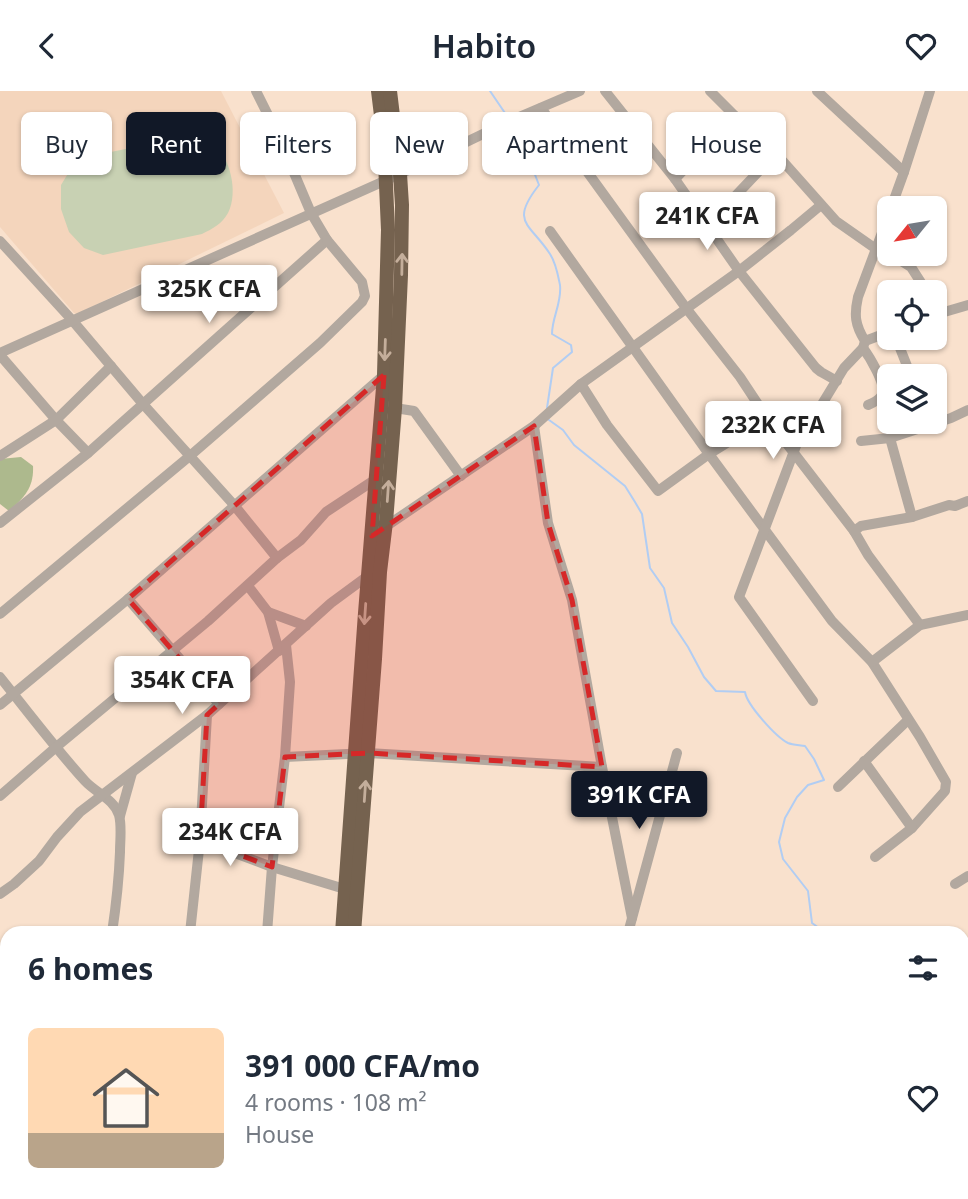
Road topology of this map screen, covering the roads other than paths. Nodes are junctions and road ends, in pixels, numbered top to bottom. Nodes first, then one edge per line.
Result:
1 (256, 91) edge
2 (378, 91) edge
3 (390, 91) edge
4 (580, 91) edge
5 (605, 91) edge
6 (710, 91) edge
7 (817, 91) edge
8 (930, 91) edge
9 (541, 108) junction
10 (731, 112) edge
11 (786, 165) edge
12 (904, 172) junction
13 (678, 175) edge
14 (755, 175) edge
15 (393, 176) junction
16 (674, 179) junction
17 (895, 196) edge
18 (821, 205) junction
19 (311, 213) junction
20 (707, 226) junction
21 (550, 231) dead end
22 (327, 240) junction
23 (0, 241) edge
24 (876, 249) junction
25 (738, 271) junction
26 (919, 280) edge
27 (968, 305) edge
28 (687, 308) junction
29 (947, 309) edge
30 (72, 320) junction
31 (877, 338) edge
32 (864, 344) junction
33 (633, 348) junction
34 (0, 354) edge
35 (111, 366) junction
36 (384, 375) junction
37 (837, 381) junction
38 (581, 384) junction
39 (143, 404) junction
40 (868, 405) dead end
41 (395, 408) junction
42 (968, 410) edge
43 (767, 418) junction
44 (56, 420) junction
45 (534, 426) junction
46 (890, 438) junction
47 (862, 441) dead end
48 (793, 452) junction
49 (88, 453) junction
50 (709, 454) junction
51 (191, 455) junction
52 (0, 456) edge
53 (460, 476) junction
54 (376, 479) junction
55 (968, 501) edge
56 (234, 505) junction
57 (912, 517) junction
58 (0, 523) edge
59 (385, 527) junction
60 (765, 528) junction
61 (854, 531) junction
62 (277, 558) junction
63 (374, 574) junction
64 (248, 586) junction
65 (128, 599) junction
66 (268, 613) junction
67 (0, 614) edge
68 (968, 615) edge
69 (920, 625) junction
70 (306, 626) junction
71 (282, 648) junction
72 (174, 650) junction
73 (872, 663) junction
74 (0, 677) edge
75 (13, 693) junction
76 (813, 701) dead end
77 (219, 703) junction
78 (0, 705) edge
79 (207, 715) junction
80 (908, 720) junction
81 (55, 748) junction
82 (362, 753) junction
83 (677, 753) dead end
84 (285, 757) junction
85 (864, 761) junction
86 (602, 767) junction
87 (132, 773) junction
88 (838, 787) dead end
89 (101, 795) junction
90 (0, 796) edge
91 (120, 817) junction
92 (912, 828) junction
93 (200, 840) junction
94 (875, 857) dead end
95 (272, 867) junction
96 (968, 876) edge
97 (955, 884) dead end
98 (352, 891) junction
99 (0, 894) edge
100 (632, 918) junction
101 (114, 926) edge
102 (191, 926) edge
103 (268, 926) edge
104 (350, 926) edge
105 (630, 926) edge

1 - 19 street
2 - 15 highway
3 - 15 highway
4 - 9 street
5 - 16 street
6 - 10 street
7 - 12 street
8 - 12 street
9 - 15 street
9 - 28 street
11 - 18 street
12 - 17 street
13 - 16 street
14 - 20 street
15 - 19 street
15 -> 36 highway
41 -> 15 highway
16 - 20 street
18 - 24 street
18 - 25 street
19 - 22 street
19 - 30 street
20 - 25 street
21 - 33 street
22 - 39 street
22 - 51 street
23 - 30 street
24 - 26 street
24 - 32 street
25 - 28 street
25 - 37 street
27 - 29 street
28 - 33 street
28 - 43 street
30 - 34 street
30 - 35 street
31 - 32 street
32 - 37 street
32 - 40 street
33 - 38 street
33 - 50 street
34 - 44 street
35 - 39 street
35 - 44 street
36 - 54 highway
36 - 56 street
37 - 48 street
38 - 45 street
38 - 50 street
39 - 49 street
39 - 51 street
41 - 53 street
59 -> 41 highway
42 - 46 street
43 - 48 street
43 - 50 street
44 - 49 street
44 - 52 street
45 - 53 street
45 - 86 street
46 - 47 street
46 - 57 street
48 - 60 street
48 - 61 street
49 - 58 street
50 - 60 street
51 - 56 street
51 - 67 street
53 - 59 street
54 - 62 street
54 - 63 highway
55 - 57 street
56 - 62 street
56 - 65 street
57 - 61 street
59 - 63 highway
60 - 73 street
60 - 76 street
61 - 69 street
62 - 64 street
63 - 70 street
63 - 82 highway
64 - 66 street
64 - 72 street
65 - 72 street
65 - 75 street
66 - 70 street
66 - 71 street
68 - 69 street
69 - 73 street
70 - 71 street
71 - 77 street
71 - 84 street
72 - 77 street
72 - 81 street
73 - 80 street
74 - 75 street
75 - 78 street
75 - 81 street
77 - 79 street
79 - 87 street
79 - 93 street
80 - 85 street
80 - 92 street
81 - 89 street
81 - 90 street
82 - 84 street
82 - 86 street
82 - 98 highway
83 - 100 street
84 - 95 street
85 - 88 street
85 - 92 street
86 - 100 street
87 - 89 street
87 - 91 street
89 - 91 street
89 - 99 street
91 - 101 street
92 - 94 street
93 - 95 street
93 - 102 street
95 - 98 street
95 - 103 street
96 - 97 street
98 - 104 highway
100 - 105 street

